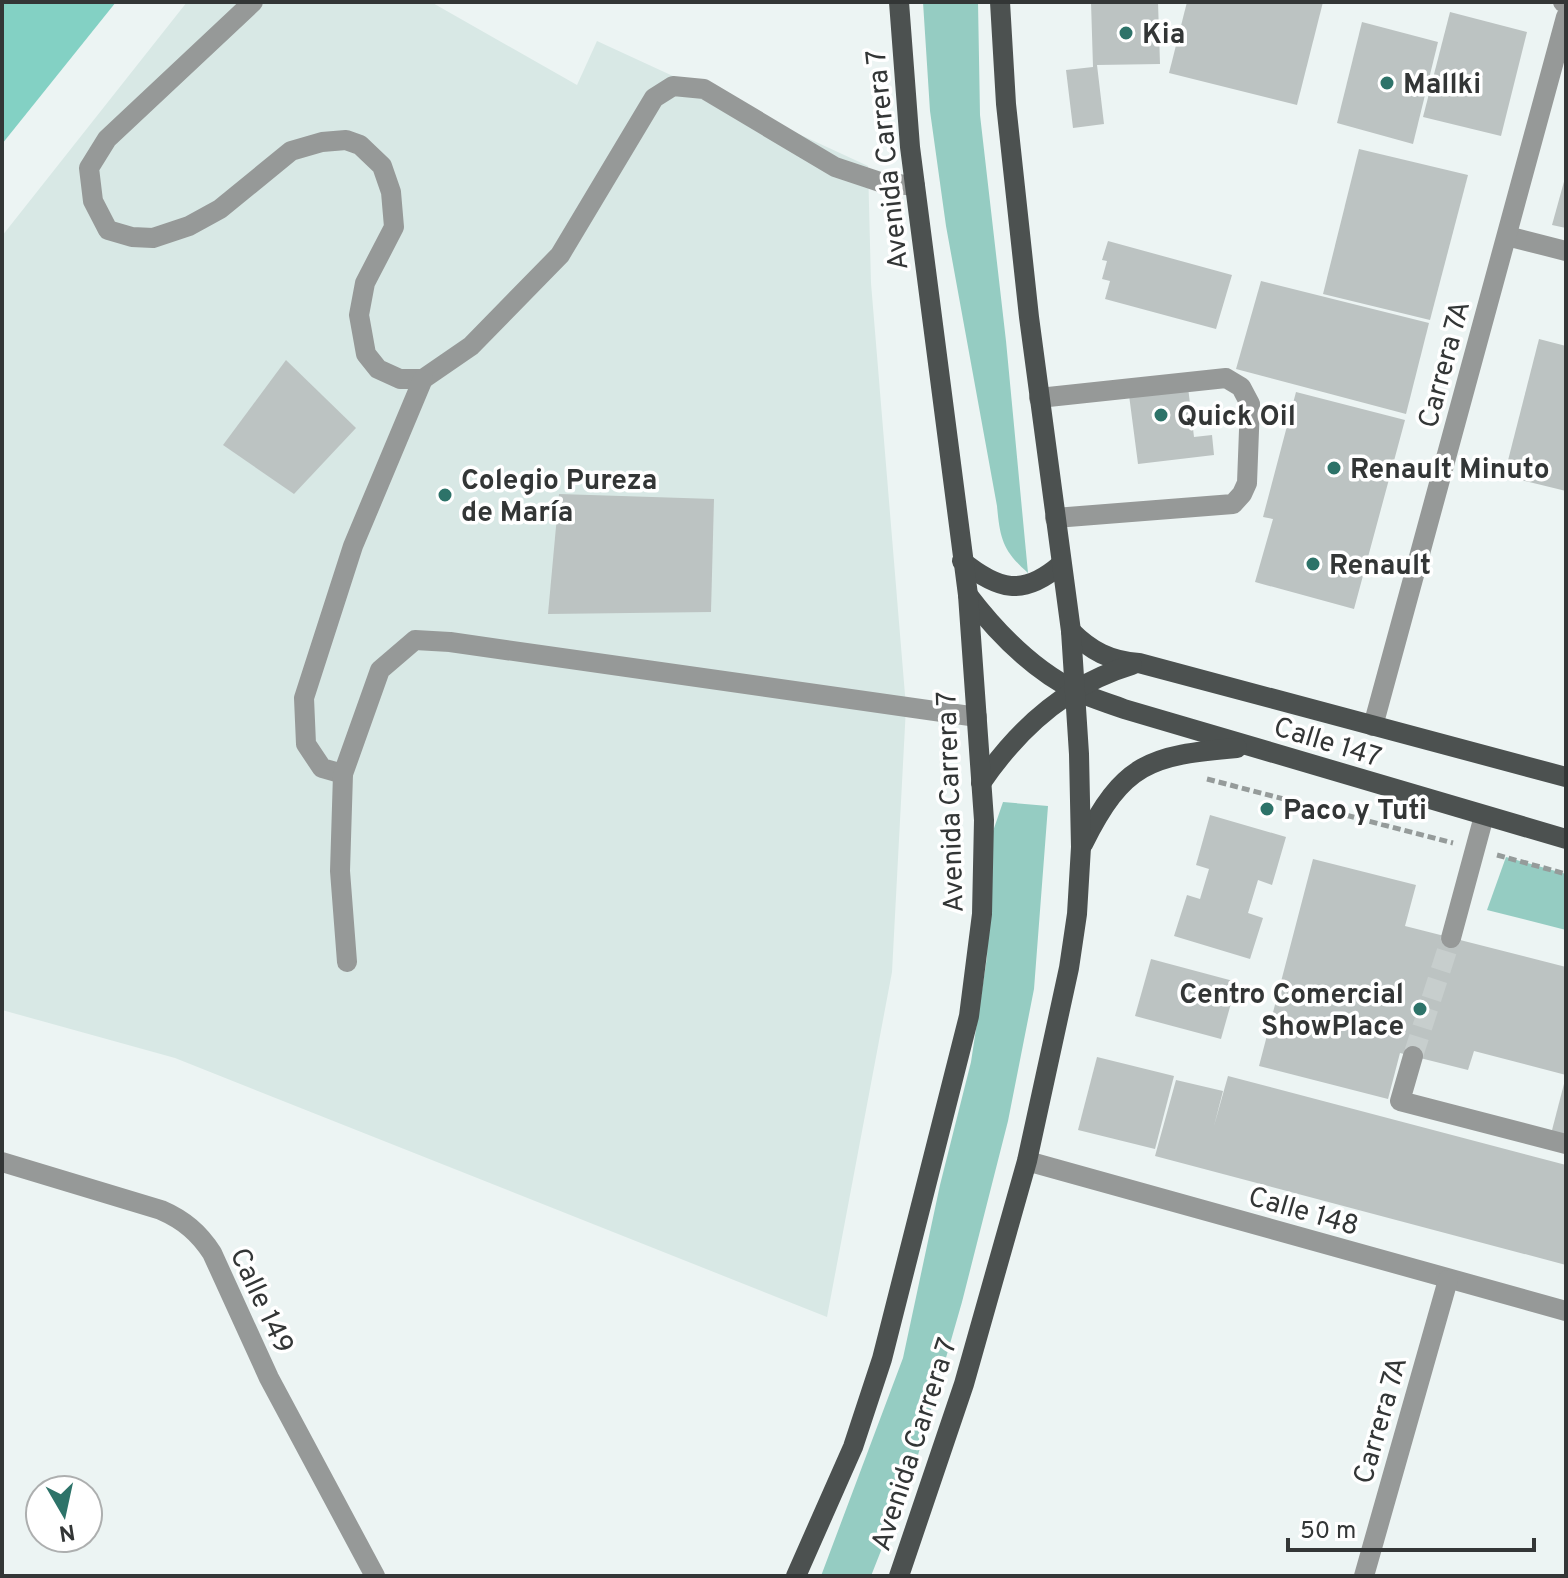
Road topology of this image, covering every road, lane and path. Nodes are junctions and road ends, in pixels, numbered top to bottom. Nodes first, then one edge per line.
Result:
1 (253, 2) edge
2 (899, 2) edge
3 (1000, 2) edge
4 (1566, 17) edge
5 (915, 186) junction
6 (1507, 236) junction
7 (1566, 251) edge
8 (423, 379) junction
9 (1039, 398) junction
10 (1055, 518) junction
11 (962, 561) junction
12 (1060, 565) junction
13 (968, 595) junction
14 (1071, 631) junction
15 (1139, 663) junction
16 (1076, 691) junction
17 (977, 717) junction
18 (1373, 726) junction
19 (1250, 747) junction
20 (343, 774) junction
21 (1566, 777) edge
22 (1205, 778) dead end
23 (981, 783) junction
24 (1339, 812) dead end
25 (1484, 816) junction
26 (1566, 839) edge
27 (1081, 847) junction
28 (1451, 938) tunnel mouth
29 (347, 962) dead end
30 (1413, 1056) tunnel mouth
31 (1566, 1144) edge
32 (1027, 1161) junction
33 (2, 1162) edge
34 (1448, 1280) junction
35 (1566, 1311) edge
36 (375, 1576) edge
37 (796, 1576) edge
38 (899, 1576) edge
39 (1364, 1576) edge

1 - 8 street
2 - 5 main road, Avenida Carrera 7
3 - 9 main road, Avenida Carrera 7
4 - 6 street, Carrera 7A
5 - 8 street
5 - 11 main road, Avenida Carrera 7
6 - 7 street
6 - 18 street, Carrera 7A
8 - 20 street
9 - 10 main road, Avenida Carrera 7
9 - 10 street
10 - 12 main road, Avenida Carrera 7
11 - 12 main road
11 - 13 main road, Avenida Carrera 7
12 - 14 main road, Avenida Carrera 7
13 - 16 main road, Calle 147
13 - 17 main road, Avenida Carrera 7
14 - 15 main road, Calle 147
14 - 16 main road, Avenida Carrera 7
15 - 16 main road
15 - 18 main road, Calle 147
16 - 19 main road, Calle 147
16 - 23 main road
16 - 27 main road, Avenida Carrera 7
17 - 20 street
17 - 23 main road, Avenida Carrera 7
18 - 21 main road, Calle 147
19 - 25 main road, Calle 147
19 - 27 main road
20 - 29 street
22 - 24 path
23 - 37 main road, Avenida Carrera 7
25 - 26 main road, Calle 147
25 - 28 street
27 - 32 main road, Avenida Carrera 7
30 - 31 street
32 - 34 street, Calle 148
32 - 38 main road, Avenida Carrera 7
33 - 36 street, Calle 149
34 - 35 street, Calle 148
34 - 39 street, Carrera 7A

